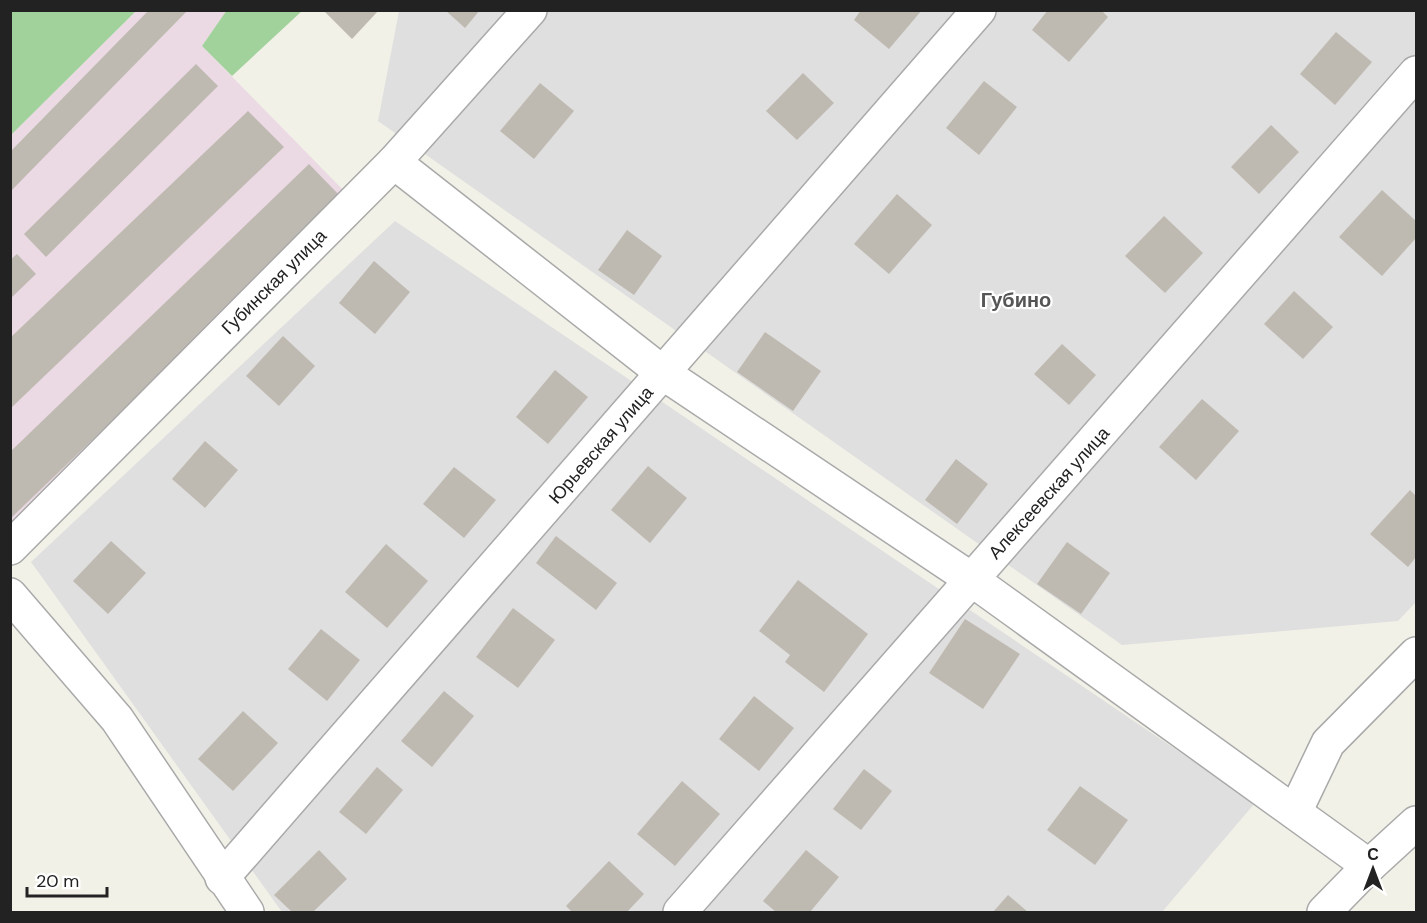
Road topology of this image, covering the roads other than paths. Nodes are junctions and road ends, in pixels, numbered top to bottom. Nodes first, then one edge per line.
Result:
1 (530, 10) edge
2 (979, 10) edge
3 (1416, 73) edge
4 (394, 162) junction
5 (663, 373) junction
6 (10, 548) edge
7 (971, 579) junction
8 (10, 595) edge
9 (1416, 654) edge
10 (1295, 812) junction
11 (1416, 823) edge
12 (1369, 866) junction
13 (222, 878) junction
14 (247, 912) edge
15 (680, 912) edge
16 (1324, 912) edge

1 - 4 street, Губинская улица
2 - 5 street, Юрьевская улица
3 - 7 street, Алексеевская улица
4 - 5 street
4 - 6 street, Губинская улица
5 - 7 street
5 - 13 street, Юрьевская улица
7 - 10 street
7 - 15 street, Алексеевская улица
8 - 13 street
9 - 10 street
10 - 12 street
11 - 12 street
12 - 16 street
13 - 14 street

